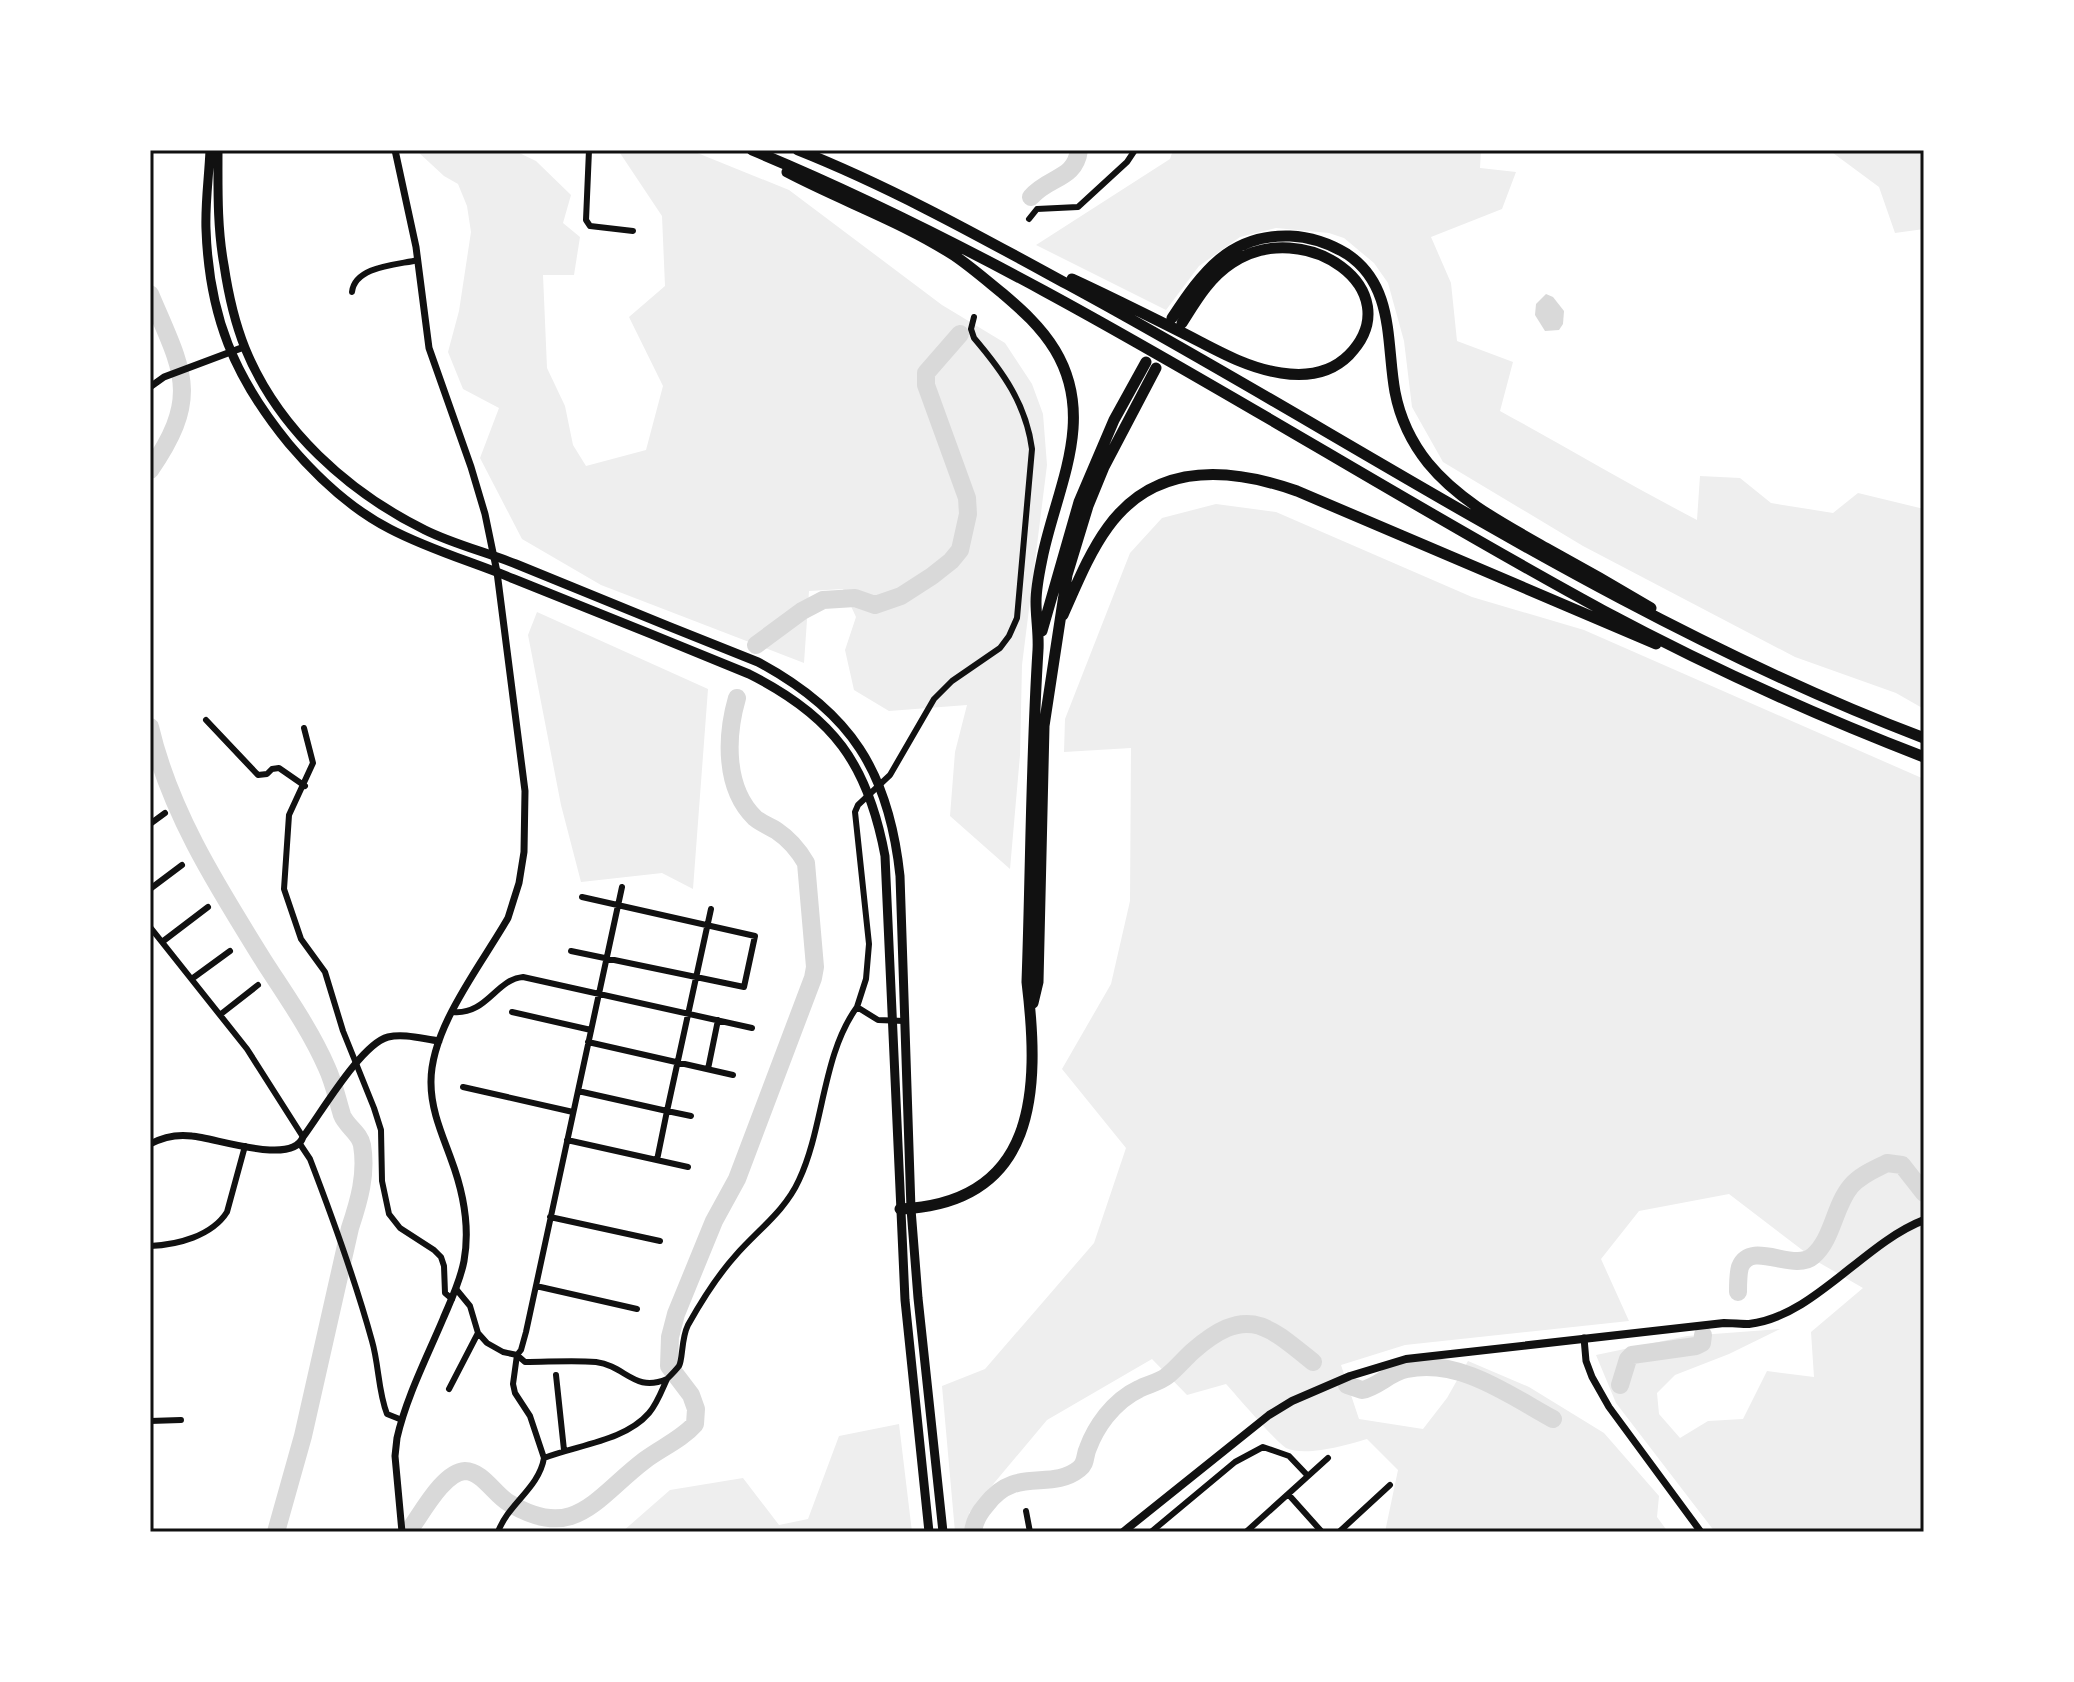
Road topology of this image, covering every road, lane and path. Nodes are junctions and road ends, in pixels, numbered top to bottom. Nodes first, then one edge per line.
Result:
1 (210, 150) edge
2 (218, 150) edge
3 (395, 150) edge
4 (589, 150) edge
5 (750, 150) edge
6 (798, 150) edge
7 (1135, 150) edge
8 (1029, 219) dead end
9 (956, 224) junction
10 (633, 231) dead end
11 (418, 260) junction
12 (352, 292) dead end
13 (974, 317) dead end
14 (244, 347) junction
15 (230, 353) junction
16 (150, 387) edge
17 (493, 555) junction
18 (497, 572) junction
19 (1063, 615) junction
20 (1039, 639) junction
21 (1734, 657) junction
22 (1745, 682) junction
23 (206, 720) dead end
24 (304, 728) dead end
25 (1924, 738) edge
26 (1924, 757) edge
27 (880, 785) junction
28 (305, 786) junction
29 (869, 795) junction
30 (165, 813) dead end
31 (150, 824) edge
32 (182, 865) dead end
33 (622, 887) dead end
34 (150, 889) edge
35 (582, 897) dead end
36 (618, 905) junction
37 (208, 907) dead end
38 (711, 909) dead end
39 (708, 925) junction
40 (150, 927) edge
41 (162, 942) junction
42 (230, 951) dead end
43 (571, 951) dead end
44 (607, 957) junction
45 (696, 977) junction
46 (193, 978) junction
47 (258, 985) dead end
48 (599, 994) junction
49 (857, 1007) junction
50 (453, 1012) junction
51 (512, 1012) dead end
52 (1031, 1012) junction
53 (221, 1014) junction
54 (688, 1014) junction
55 (718, 1020) junction
56 (892, 1021) junction
57 (904, 1021) junction
58 (752, 1028) dead end
59 (591, 1030) junction
60 (439, 1041) junction
61 (588, 1042) junction
62 (678, 1062) junction
63 (355, 1064) junction
64 (708, 1069) junction
65 (733, 1075) dead end
66 (463, 1087) dead end
67 (578, 1091) junction
68 (667, 1111) junction
69 (573, 1112) junction
70 (691, 1116) dead end
71 (567, 1140) junction
72 (302, 1141) junction
73 (150, 1144) edge
74 (245, 1146) junction
75 (657, 1160) junction
76 (688, 1167) dead end
77 (905, 1209) junction
78 (550, 1217) junction
79 (1924, 1220) edge
80 (660, 1241) dead end
81 (150, 1246) edge
82 (536, 1286) junction
83 (456, 1289) junction
84 (452, 1299) junction
85 (637, 1309) dead end
86 (478, 1333) junction
87 (1584, 1338) junction
88 (517, 1355) junction
89 (556, 1375) dead end
90 (668, 1378) junction
91 (449, 1389) dead end
92 (181, 1420) dead end
93 (402, 1420) junction
94 (150, 1421) edge
95 (564, 1450) junction
96 (544, 1458) junction
97 (1328, 1458) dead end
98 (1308, 1476) junction
99 (1390, 1485) dead end
100 (1288, 1494) junction
101 (1026, 1511) dead end
102 (402, 1532) edge
103 (498, 1532) edge
104 (929, 1532) edge
105 (943, 1532) edge
106 (1030, 1532) edge
107 (1123, 1532) edge
108 (1151, 1532) edge
109 (1246, 1532) edge
110 (1322, 1532) edge
111 (1339, 1532) edge
112 (1701, 1532) edge

1 - 15 main road
2 - 14 main road
3 - 11 street
4 - 10 street
5 - 20 highway
5 - 22 highway
6 - 9 highway
7 - 8 street
9 - 21 highway
9 - 21 highway
11 - 12 street
11 - 17 street
13 - 27 street
14 - 15 street
14 - 17 main road
15 - 16 street
15 - 18 main road
17 - 18 street
17 - 27 main road
18 - 29 main road
18 - 50 street
19 - 20 highway
19 - 22 highway
19 - 52 highway
20 - 52 highway
21 - 25 highway
22 - 26 highway
23 - 28 street
24 - 28 street
27 - 29 street
27 - 57 main road
28 - 63 street
29 - 49 street
29 - 56 main road
30 - 31 street
32 - 34 street
33 - 36 street
35 - 36 street
36 - 39 street
36 - 44 street
37 - 41 street
38 - 39 street
39 - 45 street
39 - 45 street
40 - 41 street
41 - 46 street
42 - 46 street
43 - 44 street
44 - 45 street
44 - 48 street
45 - 54 street
46 - 53 street
47 - 53 street
48 - 50 street
48 - 54 street
48 - 59 street
49 - 56 street
49 - 90 street
50 - 60 street
51 - 59 street
52 - 77 highway
53 - 72 street
54 - 55 street
54 - 62 street
55 - 58 street
55 - 64 street
56 - 57 street
56 - 77 main road
57 - 77 main road
59 - 61 street
60 - 63 street
60 - 83 street
61 - 62 street
61 - 67 street
62 - 64 street
62 - 68 street
63 - 72 street
63 - 84 street
64 - 65 street
66 - 69 street
67 - 68 street
67 - 69 street
68 - 70 street
68 - 75 street
69 - 71 street
71 - 75 street
71 - 78 street
72 - 74 street
72 - 93 street
73 - 74 street
74 - 81 street
75 - 76 street
77 - 104 main road
77 - 105 main road
78 - 80 street
78 - 82 street
79 - 87 main road
82 - 85 street
82 - 88 street
83 - 84 street
83 - 86 street
84 - 93 street
86 - 88 street
86 - 91 street
87 - 107 main road
87 - 112 street
88 - 90 street
88 - 96 street
89 - 95 street
90 - 95 street
92 - 94 street
93 - 102 street
95 - 96 street
96 - 103 street
97 - 98 street
98 - 100 street
98 - 108 street
99 - 111 street
100 - 109 street
100 - 110 street
101 - 106 street

